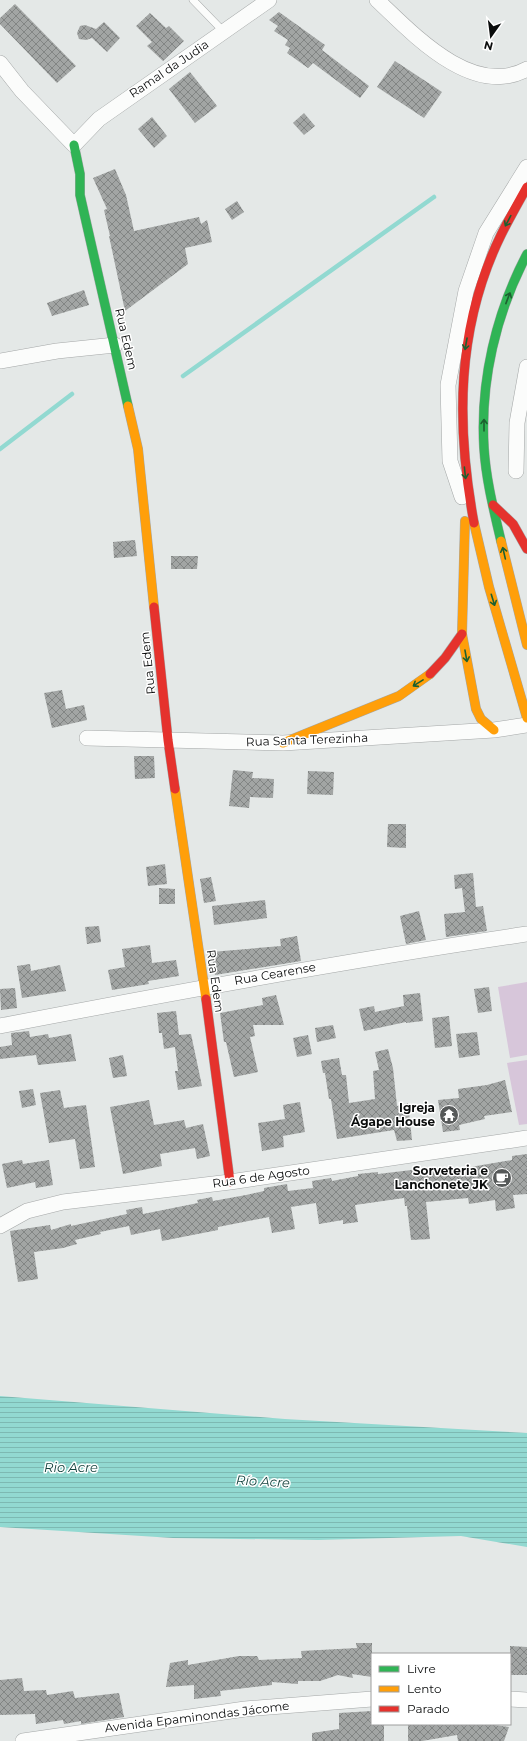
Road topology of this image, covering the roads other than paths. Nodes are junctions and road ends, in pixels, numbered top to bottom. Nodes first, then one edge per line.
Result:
1 (193, 0) edge
2 (269, 0) edge
3 (377, 0) edge
4 (224, 32) junction
5 (0, 63) edge
6 (527, 69) edge
7 (74, 145) junction
8 (527, 167) edge
9 (527, 187) edge
10 (527, 254) edge
11 (115, 345) junction
12 (0, 361) edge
13 (527, 367) edge
14 (516, 471) dead end
15 (467, 492) junction
16 (493, 505) junction
17 (466, 509) junction
18 (527, 549) edge
19 (462, 634) junction
20 (527, 645) edge
21 (527, 718) edge
22 (527, 725) edge
23 (494, 730) junction
24 (86, 738) dead end
25 (168, 740) junction
26 (284, 743) junction
27 (527, 934) edge
28 (204, 986) junction
29 (0, 1026) edge
30 (527, 1138) edge
31 (230, 1182) junction
32 (0, 1226) edge
33 (371, 1699) edge
34 (511, 1699) edge
35 (527, 1700) edge
36 (23, 1741) edge

1 - 4 lane
2 - 4 street, Ramal da Judia
3 - 6 street
4 - 7 street, Ramal da Judia
5 - 7 street
7 - 11 main road, Rua Edem
8 - 17 street
9 -> 15 main road
16 -> 10 main road
11 - 12 street
11 - 25 main road, Rua Edem
13 - 14 street
15 - 17 main road
15 -> 21 main road
16 - 18 main road
20 -> 16 main road
17 - 19 main road
19 -> 23 main road
19 -> 26 main road
22 - 23 street, Rua Santa Terezinha
23 - 26 street, Rua Santa Terezinha
24 - 25 street, Rua Santa Terezinha
25 - 26 street, Rua Santa Terezinha
25 - 28 main road, Rua Edem
27 - 28 street, Rua Cearense
28 - 29 street, Rua Cearense
28 - 31 main road, Rua Edem
30 - 31 street, Rua 6 de Agosto
31 - 32 street, Rua 6 de Agosto
33 - 36 street, Avenida Epaminondas Jácome
34 - 35 street

